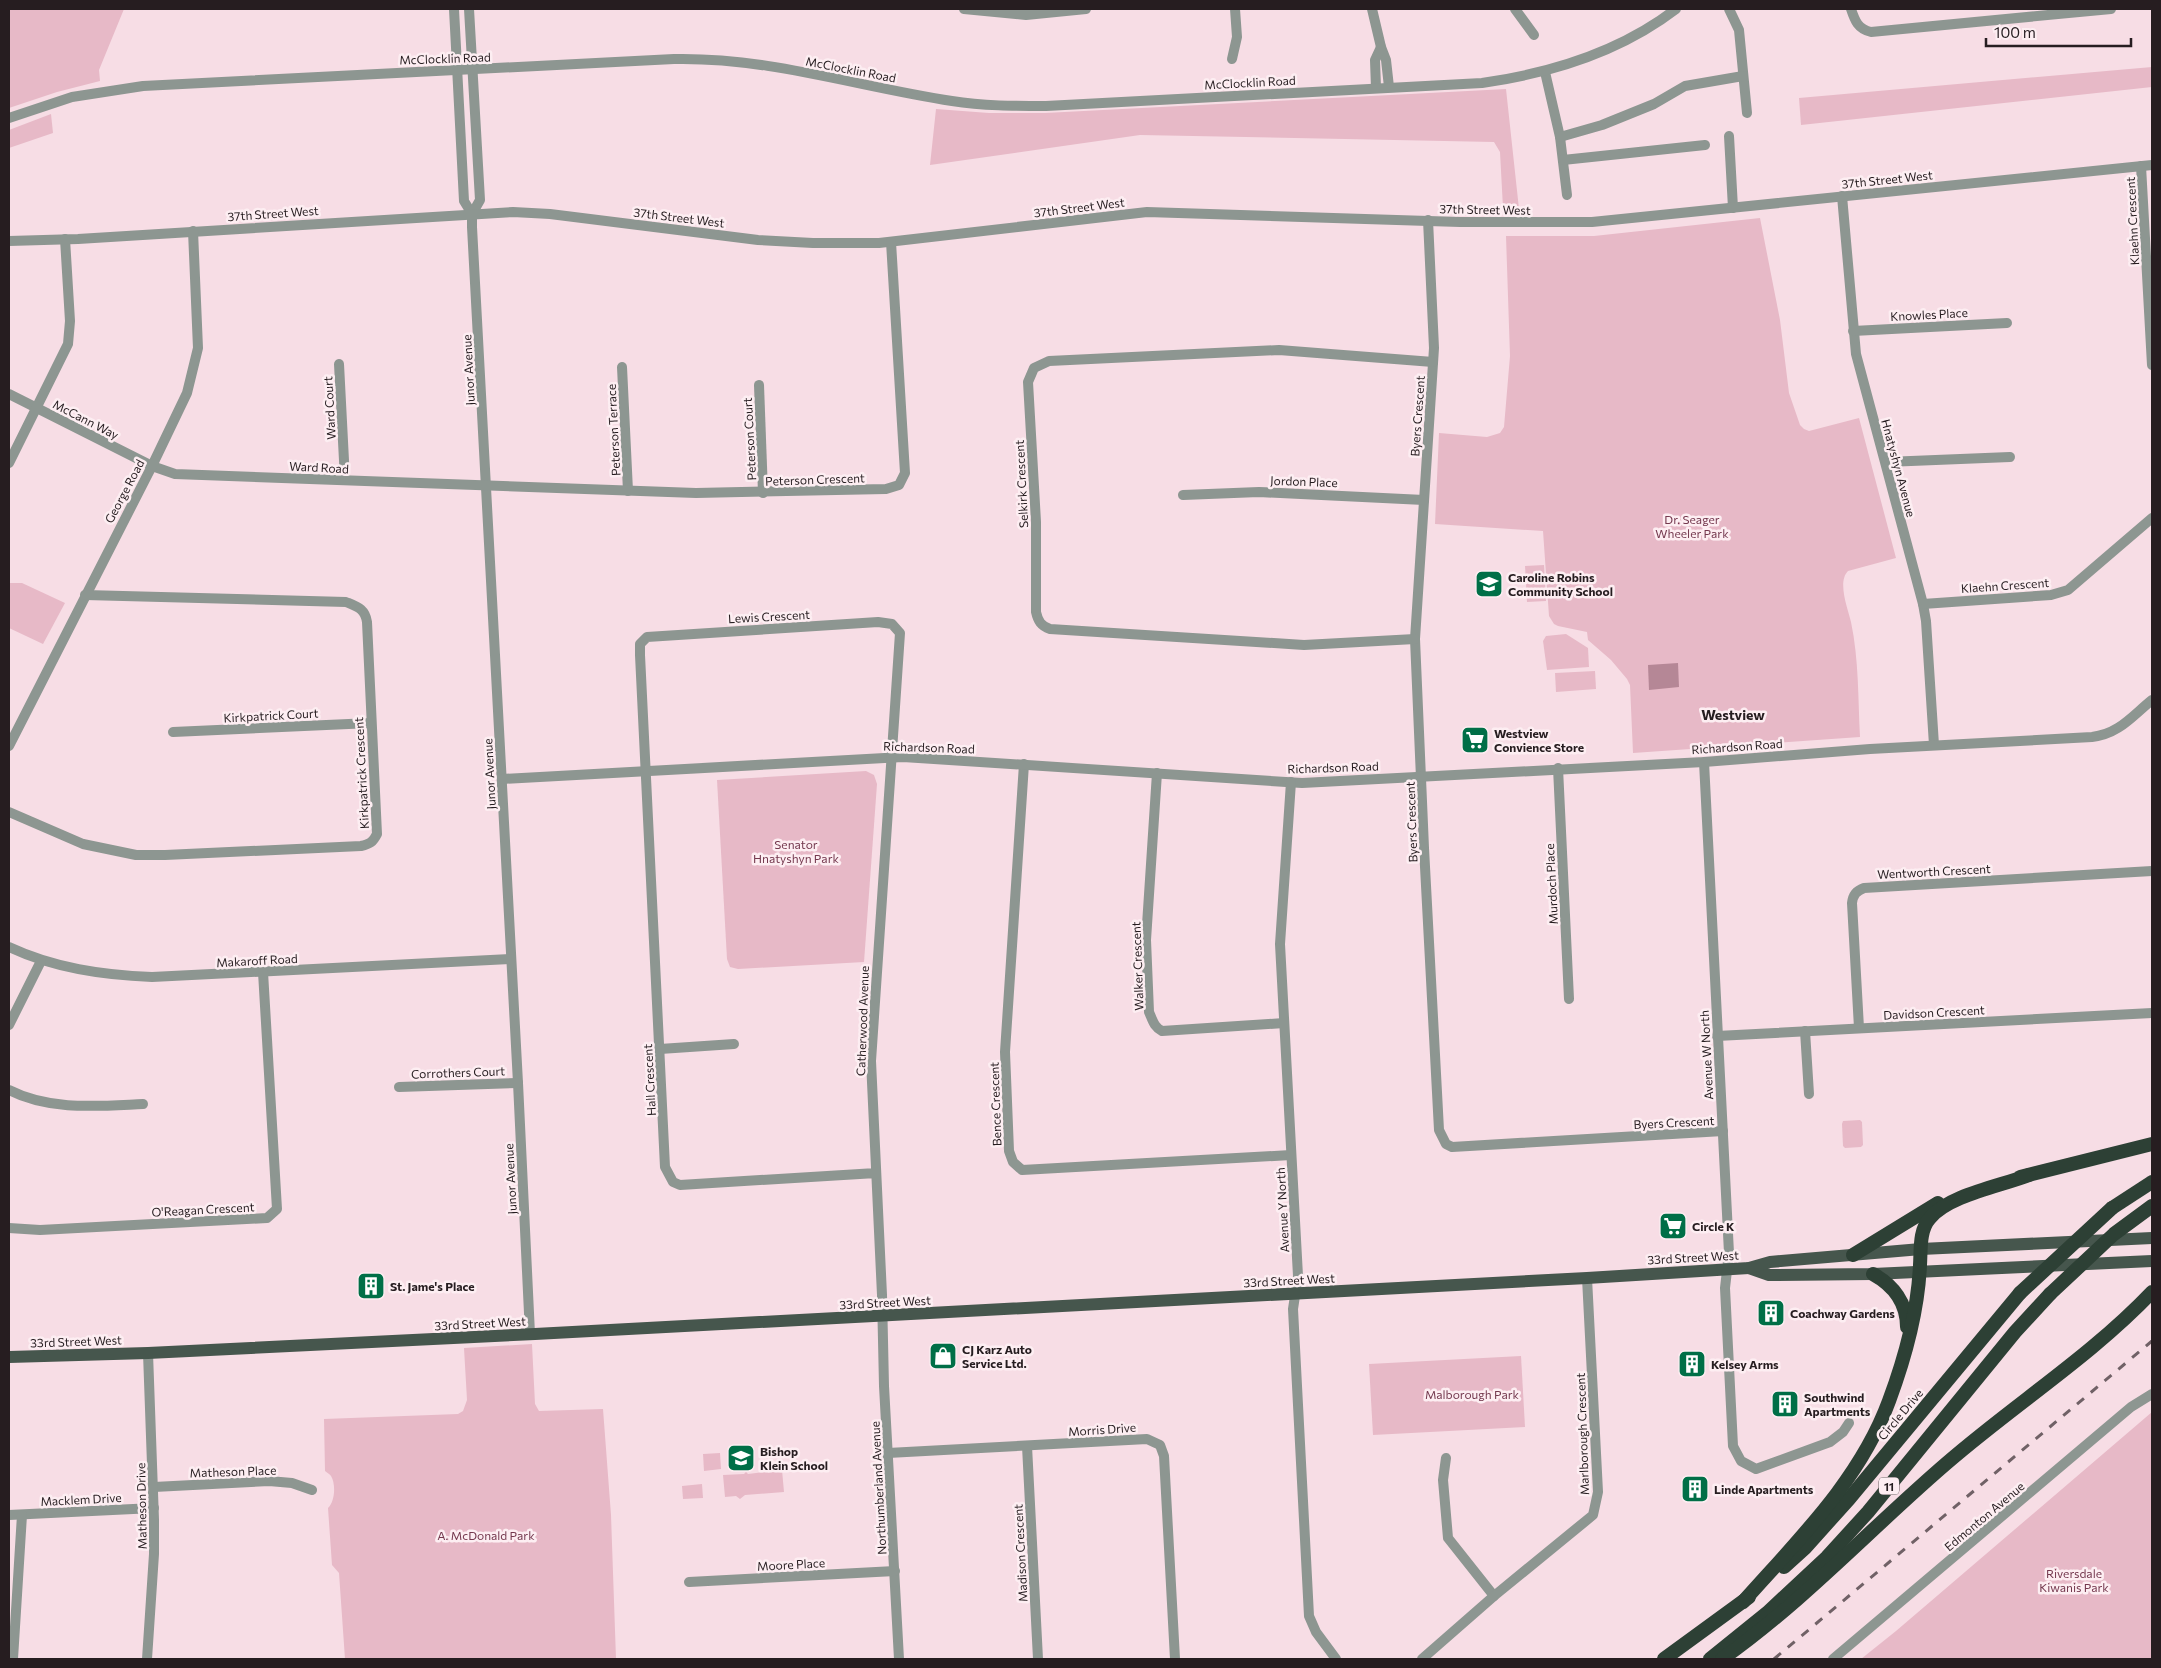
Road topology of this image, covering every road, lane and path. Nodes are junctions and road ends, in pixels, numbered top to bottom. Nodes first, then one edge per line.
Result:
1 (454, 9) edge
2 (469, 9) edge
3 (964, 9) edge
4 (1086, 9) edge
5 (1235, 9) edge
6 (1372, 9) edge
7 (1515, 9) edge
8 (1676, 9) edge
9 (1729, 9) edge
10 (1851, 9) edge
11 (2111, 9) edge
12 (2012, 13) edge
13 (1534, 35) dead end
14 (1380, 46) junction
15 (1232, 59) dead end
16 (457, 70) junction
17 (471, 70) junction
18 (1545, 72) junction
19 (1743, 76) junction
20 (1388, 87) junction
21 (1376, 88) junction
22 (1747, 113) dead end
23 (9, 118) edge
24 (1729, 136) dead end
25 (1560, 137) junction
26 (1705, 145) dead end
27 (1563, 160) junction
28 (2152, 165) edge
29 (2141, 166) junction
30 (1568, 194) dead end
31 (1842, 196) junction
32 (1733, 208) junction
33 (472, 214) junction
34 (1428, 220) junction
35 (193, 231) junction
36 (65, 239) junction
37 (9, 241) edge
38 (891, 242) junction
39 (2007, 323) dead end
40 (1853, 331) junction
41 (1433, 362) junction
42 (339, 364) dead end
43 (2152, 365) edge
44 (622, 367) dead end
45 (759, 385) dead end
46 (9, 394) edge
47 (36, 408) junction
48 (2010, 457) dead end
49 (1886, 462) junction
50 (9, 463) edge
51 (152, 466) junction
52 (345, 480) junction
53 (487, 486) junction
54 (628, 491) junction
55 (763, 493) junction
56 (1183, 495) dead end
57 (1424, 500) junction
58 (2152, 518) edge
59 (85, 595) junction
60 (1923, 604) junction
61 (1416, 639) junction
62 (2152, 700) edge
63 (371, 722) junction
64 (173, 732) dead end
65 (1934, 745) junction
66 (9, 746) edge
67 (891, 758) junction
68 (1704, 762) junction
69 (1024, 764) junction
70 (1558, 768) junction
71 (645, 771) junction
72 (1157, 773) junction
73 (1422, 776) junction
74 (502, 779) junction
75 (1291, 782) junction
76 (9, 812) edge
77 (2152, 871) edge
78 (9, 947) edge
79 (511, 959) junction
80 (41, 961) junction
81 (263, 972) junction
82 (1569, 999) dead end
83 (2152, 1013) edge
84 (1284, 1023) junction
85 (9, 1025) edge
86 (1859, 1028) junction
87 (1805, 1031) junction
88 (1717, 1036) junction
89 (734, 1044) dead end
90 (660, 1049) junction
91 (518, 1083) junction
92 (399, 1087) dead end
93 (9, 1090) edge
94 (1809, 1094) dead end
95 (143, 1104) dead end
96 (1723, 1131) junction
97 (2152, 1144) edge
98 (1291, 1155) junction
99 (876, 1173) junction
100 (2029, 1175) junction
101 (2152, 1182) edge
102 (2152, 1206) edge
103 (9, 1228) edge
104 (2152, 1238) edge
105 (1921, 1248) junction
106 (1853, 1255) junction
107 (2152, 1261) edge
108 (1749, 1268) junction
109 (1726, 1269) junction
110 (1920, 1272) junction
111 (1873, 1274) junction
112 (1588, 1278) junction
113 (2152, 1292) edge
114 (1295, 1294) junction
115 (2152, 1299) edge
116 (2134, 1312) junction
117 (882, 1315) junction
118 (530, 1334) junction
119 (1906, 1348) junction
120 (148, 1353) junction
121 (13, 1357) edge
122 (2152, 1394) edge
123 (1849, 1423) dead end
124 (1027, 1446) junction
125 (888, 1453) junction
126 (1446, 1458) dead end
127 (154, 1487) junction
128 (312, 1490) dead end
129 (154, 1508) junction
130 (22, 1514) junction
131 (9, 1515) edge
132 (895, 1571) junction
133 (689, 1582) dead end
134 (1494, 1596) junction
135 (1743, 1602) junction
136 (13, 1659) edge
137 (147, 1659) edge
138 (899, 1659) edge
139 (1038, 1659) edge
140 (1175, 1659) edge
141 (1336, 1659) edge
142 (1422, 1659) edge
143 (1664, 1659) edge
144 (1710, 1659) edge
145 (1722, 1659) edge
146 (1834, 1659) edge

1 - 16 street, Junor Avenue
2 - 17 street, Junor Avenue
3 - 4 street
5 - 15 street
6 - 14 street
7 - 13 street
8 - 18 street, McClocklin Road
9 - 19 street
10 - 12 street
11 - 12 street
14 - 20 street
14 - 21 street
16 - 17 street, McClocklin Road
16 - 23 street, McClocklin Road
16 - 33 street, Junor Avenue
17 - 21 street, McClocklin Road
17 - 33 street, Junor Avenue
18 - 20 street, McClocklin Road
18 - 25 street
19 - 22 street
19 - 25 street
20 - 21 street, McClocklin Road
24 - 32 street
25 - 27 street
26 - 27 street
27 - 30 street
28 - 29 street, 37th Street West
29 - 31 street, 37th Street West
29 - 43 street, Klaehn Crescent
31 - 32 street, 37th Street West
31 - 40 street, Hnatyshyn Avenue
32 - 34 street, 37th Street West
33 - 35 street, 37th Street West
33 - 38 street, 37th Street West
33 - 53 street, Junor Avenue
34 - 38 street, 37th Street West
34 - 41 street, Byers Crescent
35 - 36 street, 37th Street West
35 - 51 street, George Road
36 - 37 street, 37th Street West
36 - 47 street
38 - 55 street, Peterson Crescent
39 - 40 street, Knowles Place
40 - 49 street, Hnatyshyn Avenue
41 - 57 street, Byers Crescent
41 - 61 street, Selkirk Crescent
42 - 52 street, Ward Court
44 - 54 street, Peterson Terrace
45 - 55 street, Peterson Court
46 - 47 street, McCann Way
47 - 50 street
47 - 51 street, McCann Way
48 - 49 street
49 - 60 street, Hnatyshyn Avenue
51 - 52 street, Ward Road
51 - 59 street, George Road
52 - 53 street, Ward Road
53 - 54 street, Peterson Crescent
53 - 74 street, Junor Avenue
54 - 55 street, Peterson Crescent
56 - 57 street, Jordon Place
57 - 61 street, Byers Crescent
58 - 60 street, Klaehn Crescent
59 - 63 street, Kirkpatrick Crescent
59 - 66 street, George Road
60 - 65 street, Hnatyshyn Avenue
61 - 73 street, Byers Crescent
62 - 65 street, Richardson Road
63 - 64 street, Kirkpatrick Court
63 - 76 street, Kirkpatrick Crescent
65 - 68 street, Richardson Road
67 - 69 street, Richardson Road
67 - 71 street, Richardson Road
67 - 71 street, Lewis Crescent
67 - 99 street, Catherwood Avenue
68 - 70 street, Richardson Road
68 - 88 street, Avenue W North
69 - 72 street, Richardson Road
69 - 98 street, Bence Crescent
70 - 73 street, Richardson Road
70 - 82 street, Murdoch Place
71 - 74 street, Richardson Road
71 - 90 street, Hall Crescent
72 - 75 street, Richardson Road
72 - 84 street, Walker Crescent
73 - 75 street, Richardson Road
73 - 96 street, Byers Crescent
74 - 79 street, Junor Avenue
75 - 84 street, Avenue Y North
77 - 86 street, Wentworth Crescent
78 - 80 street, Makaroff Road
79 - 81 street, Makaroff Road
79 - 91 street, Junor Avenue
80 - 81 street, Makaroff Road
80 - 85 street
81 - 103 street, O'Reagan Crescent
83 - 86 street, Davidson Crescent
84 - 98 street, Avenue Y North
86 - 87 street, Davidson Crescent
87 - 88 street, Davidson Crescent
87 - 94 street
88 - 96 street, Avenue W North
89 - 90 street
90 - 99 street, Hall Crescent
91 - 92 street, Corrothers Court
91 - 118 street, Junor Avenue
93 - 95 street
96 - 109 street, Avenue W North
97 - 100 highway
98 - 114 street, Avenue Y North
99 - 117 street, Catherwood Avenue
100 - 105 highway
100 - 106 highway
101 - 135 highway, Circle Drive / 11, bridge
102 - 144 highway, 11, bridge
104 - 105 main road, 33rd Street West
105 - 106 main road, 33rd Street West
105 - 110 highway
106 - 108 main road, 33rd Street West
107 - 110 main road, 33rd Street West
108 - 109 main road, 33rd Street West
108 - 111 main road, 33rd Street West
109 - 112 main road, 33rd Street West
109 - 123 street, Avenue W North
110 - 111 main road, 33rd Street West
110 - 119 highway
111 - 119 highway
112 - 114 main road, 33rd Street West
112 - 134 street, Marlborough Crescent
113 - 116 highway
114 - 117 main road, 33rd Street West
114 - 141 street, Avenue Y North
115 - 116 highway
116 - 145 highway
117 - 118 main road, 33rd Street West
117 - 125 street, Northumberland Avenue
118 - 120 main road, 33rd Street West
119 - 135 highway
120 - 121 main road, 33rd Street West
120 - 127 street, Matheson Drive
122 - 146 street, Edmonton Avenue
124 - 125 street, Morris Drive
124 - 139 street, Madison Crescent
124 - 140 street, Morris Drive
125 - 132 street, Northumberland Avenue
126 - 134 street
127 - 128 street, Matheson Place
127 - 129 street, Matheson Drive
129 - 130 street, Macklem Drive
129 - 137 street, Matheson Drive
130 - 131 street, Macklem Drive
130 - 136 street
132 - 133 street, Moore Place
132 - 138 street, Northumberland Avenue
134 - 142 street, Marlborough Crescent
135 - 143 highway, Circle Drive / 11

